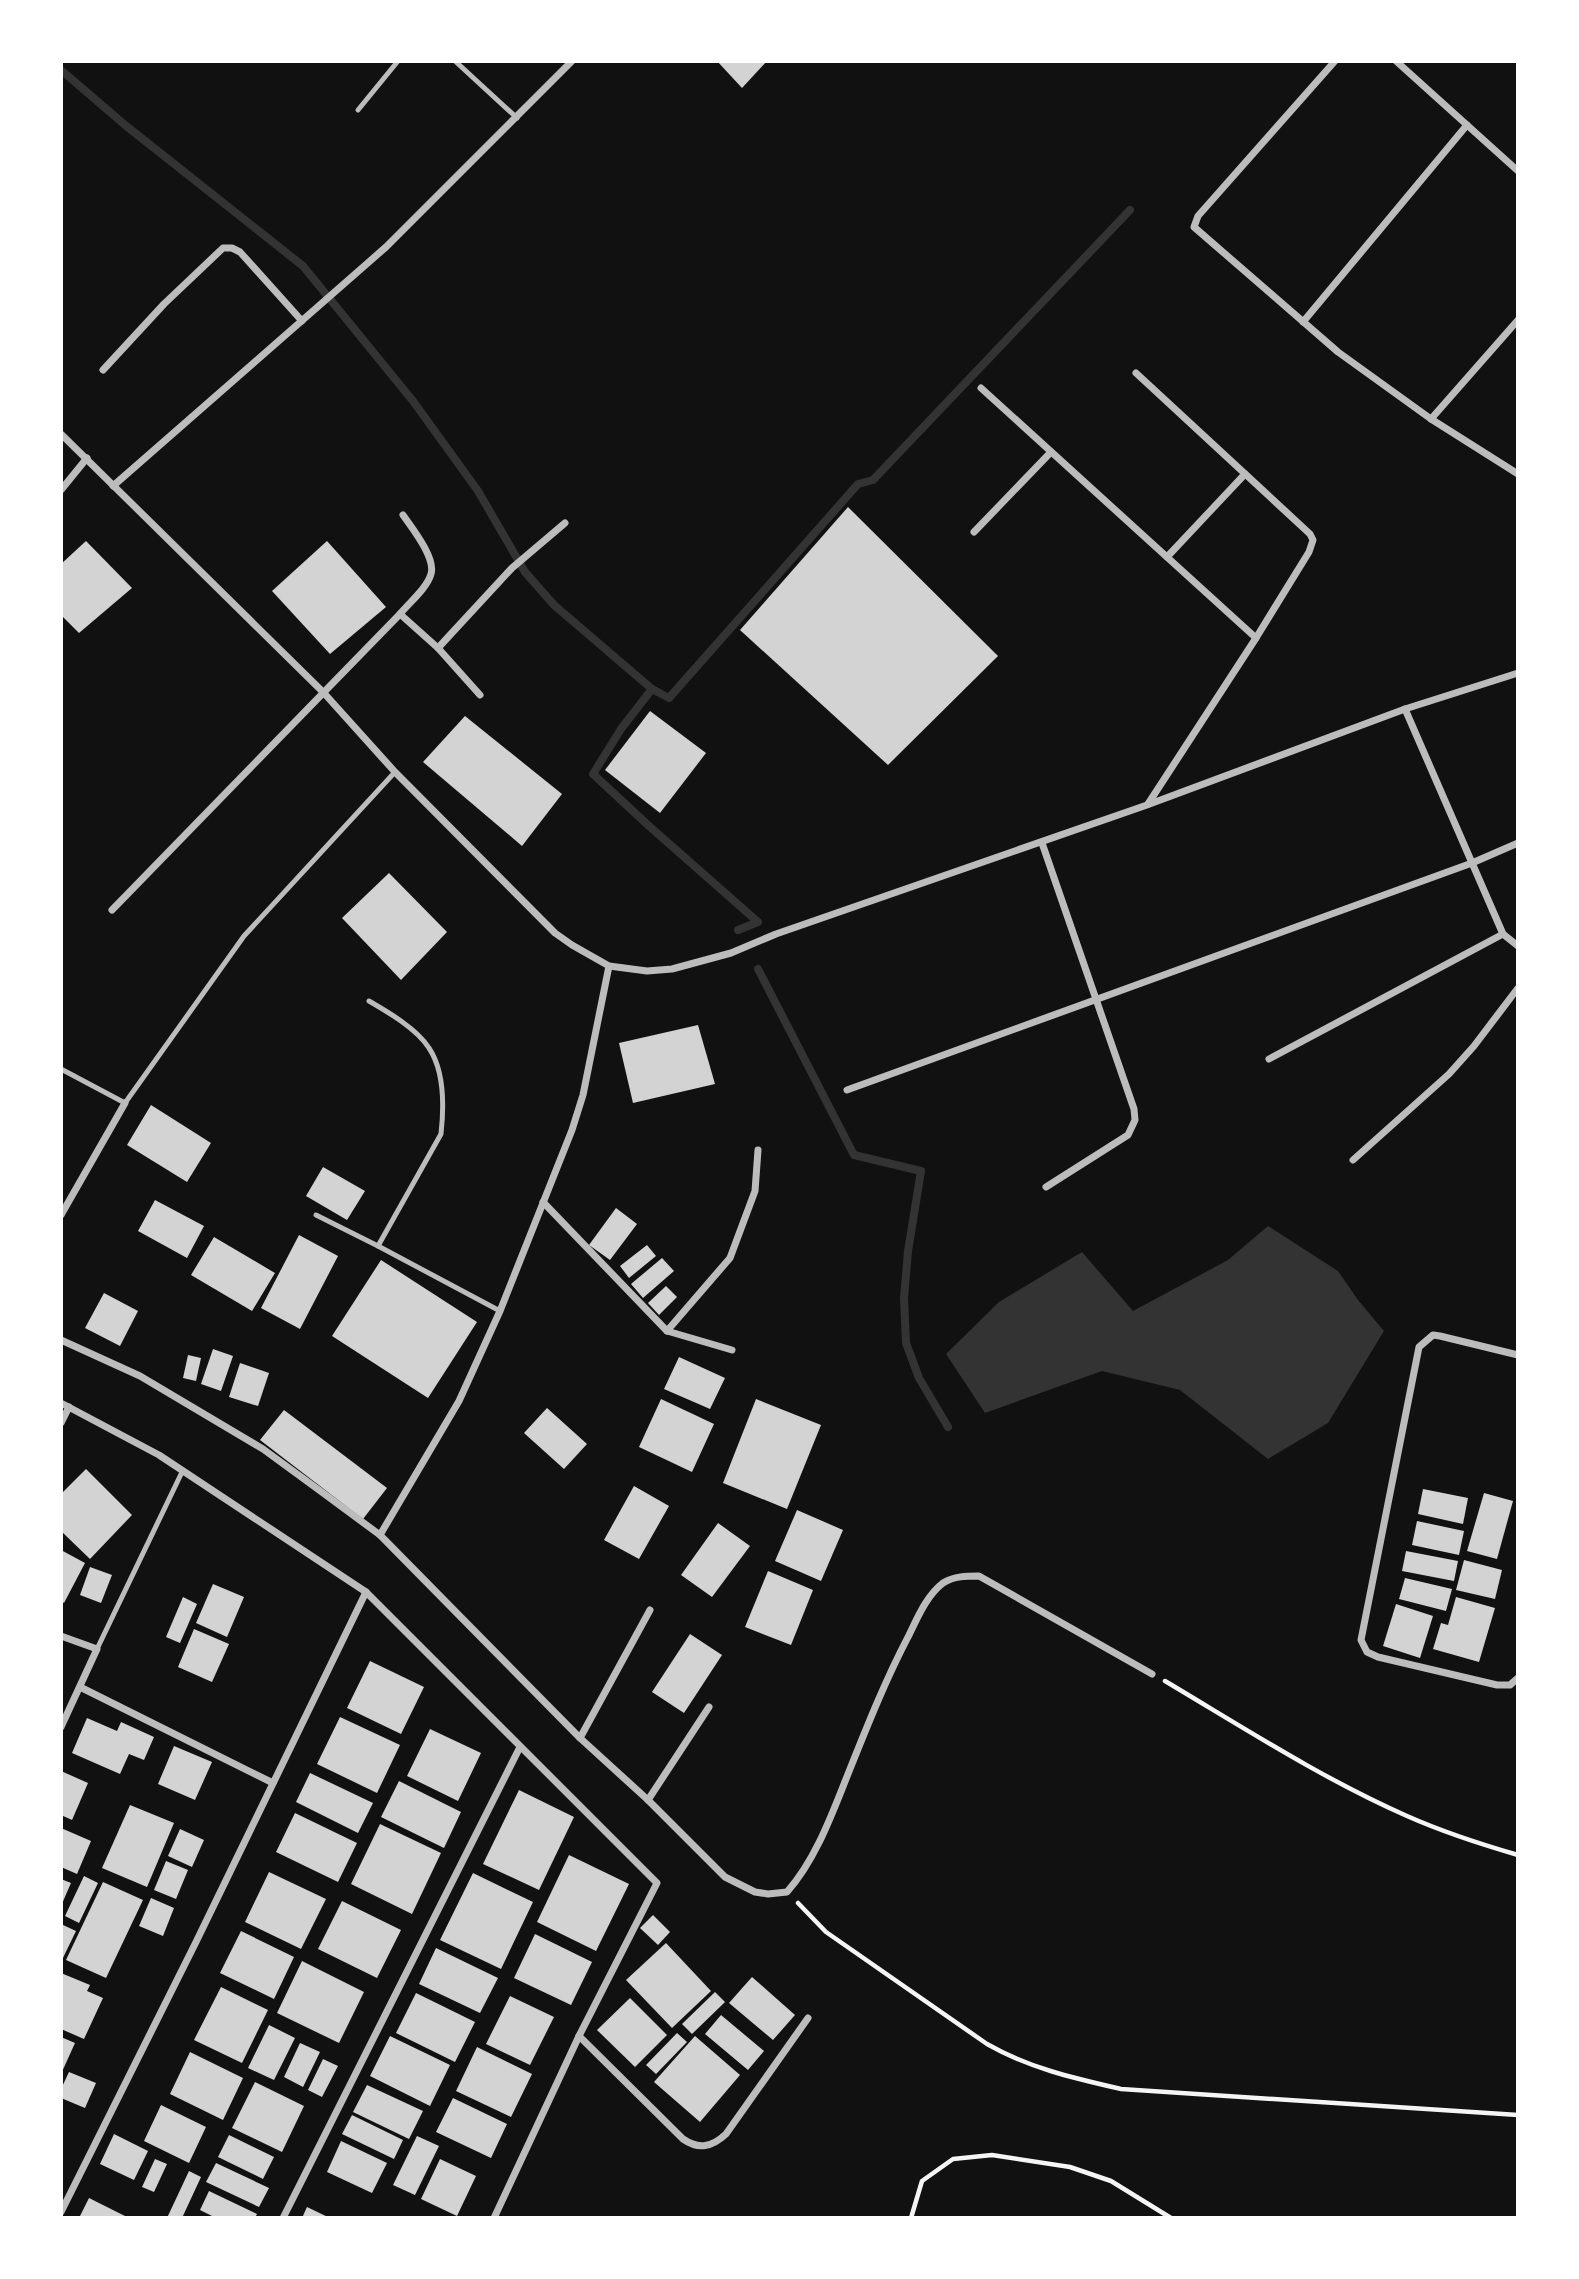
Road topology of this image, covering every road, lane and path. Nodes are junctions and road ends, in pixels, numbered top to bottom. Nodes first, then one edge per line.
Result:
1 (398, 61) edge
2 (455, 61) edge
3 (572, 61) edge
4 (1335, 61) edge
5 (1396, 61) edge
6 (358, 110) dead end
7 (517, 117) junction
8 (1467, 125) junction
9 (1518, 171) edge
10 (1518, 320) edge
11 (302, 321) junction
12 (1303, 322) junction
13 (103, 370) dead end
14 (1136, 373) dead end
15 (981, 388) dead end
16 (1431, 419) junction
17 (61, 434) edge
18 (1051, 452) junction
19 (87, 458) junction
20 (1245, 474) junction
21 (1518, 474) edge
22 (113, 486) junction
23 (61, 490) edge
24 (403, 515) dead end
25 (565, 523) dead end
26 (974, 532) dead end
27 (1167, 557) junction
28 (401, 614) junction
29 (1256, 638) junction
30 (438, 648) junction
31 (1518, 673) edge
32 (323, 692) junction
33 (480, 695) dead end
34 (1405, 709) junction
35 (395, 772) junction
36 (1147, 805) junction
37 (1042, 843) junction
38 (1518, 843) edge
39 (1472, 863) junction
40 (112, 910) dead end
41 (1503, 934) junction
42 (1518, 946) edge
43 (609, 966) junction
44 (1518, 988) edge
45 (1097, 1000) junction
46 (369, 1001) dead end
47 (1269, 1059) dead end
48 (61, 1069) edge
49 (847, 1090) dead end
50 (125, 1103) junction
51 (758, 1150) dead end
52 (1353, 1160) dead end
53 (1046, 1187) dead end
54 (543, 1202) junction
55 (61, 1215) edge
56 (316, 1215) dead end
57 (378, 1246) junction
58 (500, 1311) junction
59 (667, 1331) junction
60 (61, 1340) edge
61 (732, 1350) dead end
62 (1518, 1355) edge
63 (65, 1405) edge
64 (61, 1423) edge
65 (183, 1470) junction
66 (380, 1535) junction
67 (366, 1592) junction
68 (650, 1610) dead end
69 (61, 1636) edge
70 (97, 1649) junction
71 (1152, 1674) joint
72 (1518, 1678) edge
73 (80, 1687) junction
74 (709, 1707) dead end
75 (61, 1727) edge
76 (580, 1738) junction
77 (520, 1747) junction
78 (273, 1783) junction
79 (648, 1800) junction
80 (1518, 1855) edge
81 (787, 1892) junction
82 (808, 2018) dead end
83 (579, 2036) junction
84 (1518, 2115) edge
85 (61, 2212) edge
86 (283, 2218) edge
87 (494, 2218) edge
88 (911, 2218) edge
89 (1171, 2218) edge

1 - 6 lane
2 - 7 lane
3 - 7 street
4 - 12 street
5 - 8 street
7 - 11 street
8 - 9 street
8 - 12 street
10 - 16 street
11 - 13 street
11 - 22 street
12 - 16 street
14 - 20 street
15 - 18 street
16 - 21 street
17 - 19 street
18 - 26 street
18 - 27 street
19 - 22 street
19 - 23 street
20 - 27 street
20 - 29 street
22 - 32 street
24 - 28 street
25 - 30 street
27 - 29 street
28 - 30 street
28 - 32 street
29 - 36 street
30 - 33 street
31 - 34 street
32 - 35 street
32 - 40 street
34 - 36 street
34 - 39 street
35 - 43 street
35 - 50 lane
36 - 37 street
37 - 43 street
37 - 45 street
38 - 39 street
39 - 41 street
39 - 45 street
41 - 42 street
41 - 47 street
43 - 54 street
44 - 52 street
45 - 49 street
45 - 53 street
46 - 57 lane
48 - 50 lane
50 - 55 street
51 - 59 street
54 - 58 street
54 - 59 street
56 - 57 lane
57 - 58 lane
58 - 66 street
59 - 61 street
60 - 66 street
62 - 72 street
63 - 64 street
63 - 65 street
65 - 67 street
65 - 70 lane
66 - 76 street
67 - 77 street
67 - 78 street
68 - 76 street
69 - 70 street
70 - 73 street
71 - 80 path
71 - 81 street
73 - 75 street
73 - 78 street
74 - 79 street
76 - 79 street
77 - 83 street
77 - 86 street
78 - 85 street
79 - 81 street
81 - 84 path
82 - 83 street
83 - 87 street
88 - 89 path

